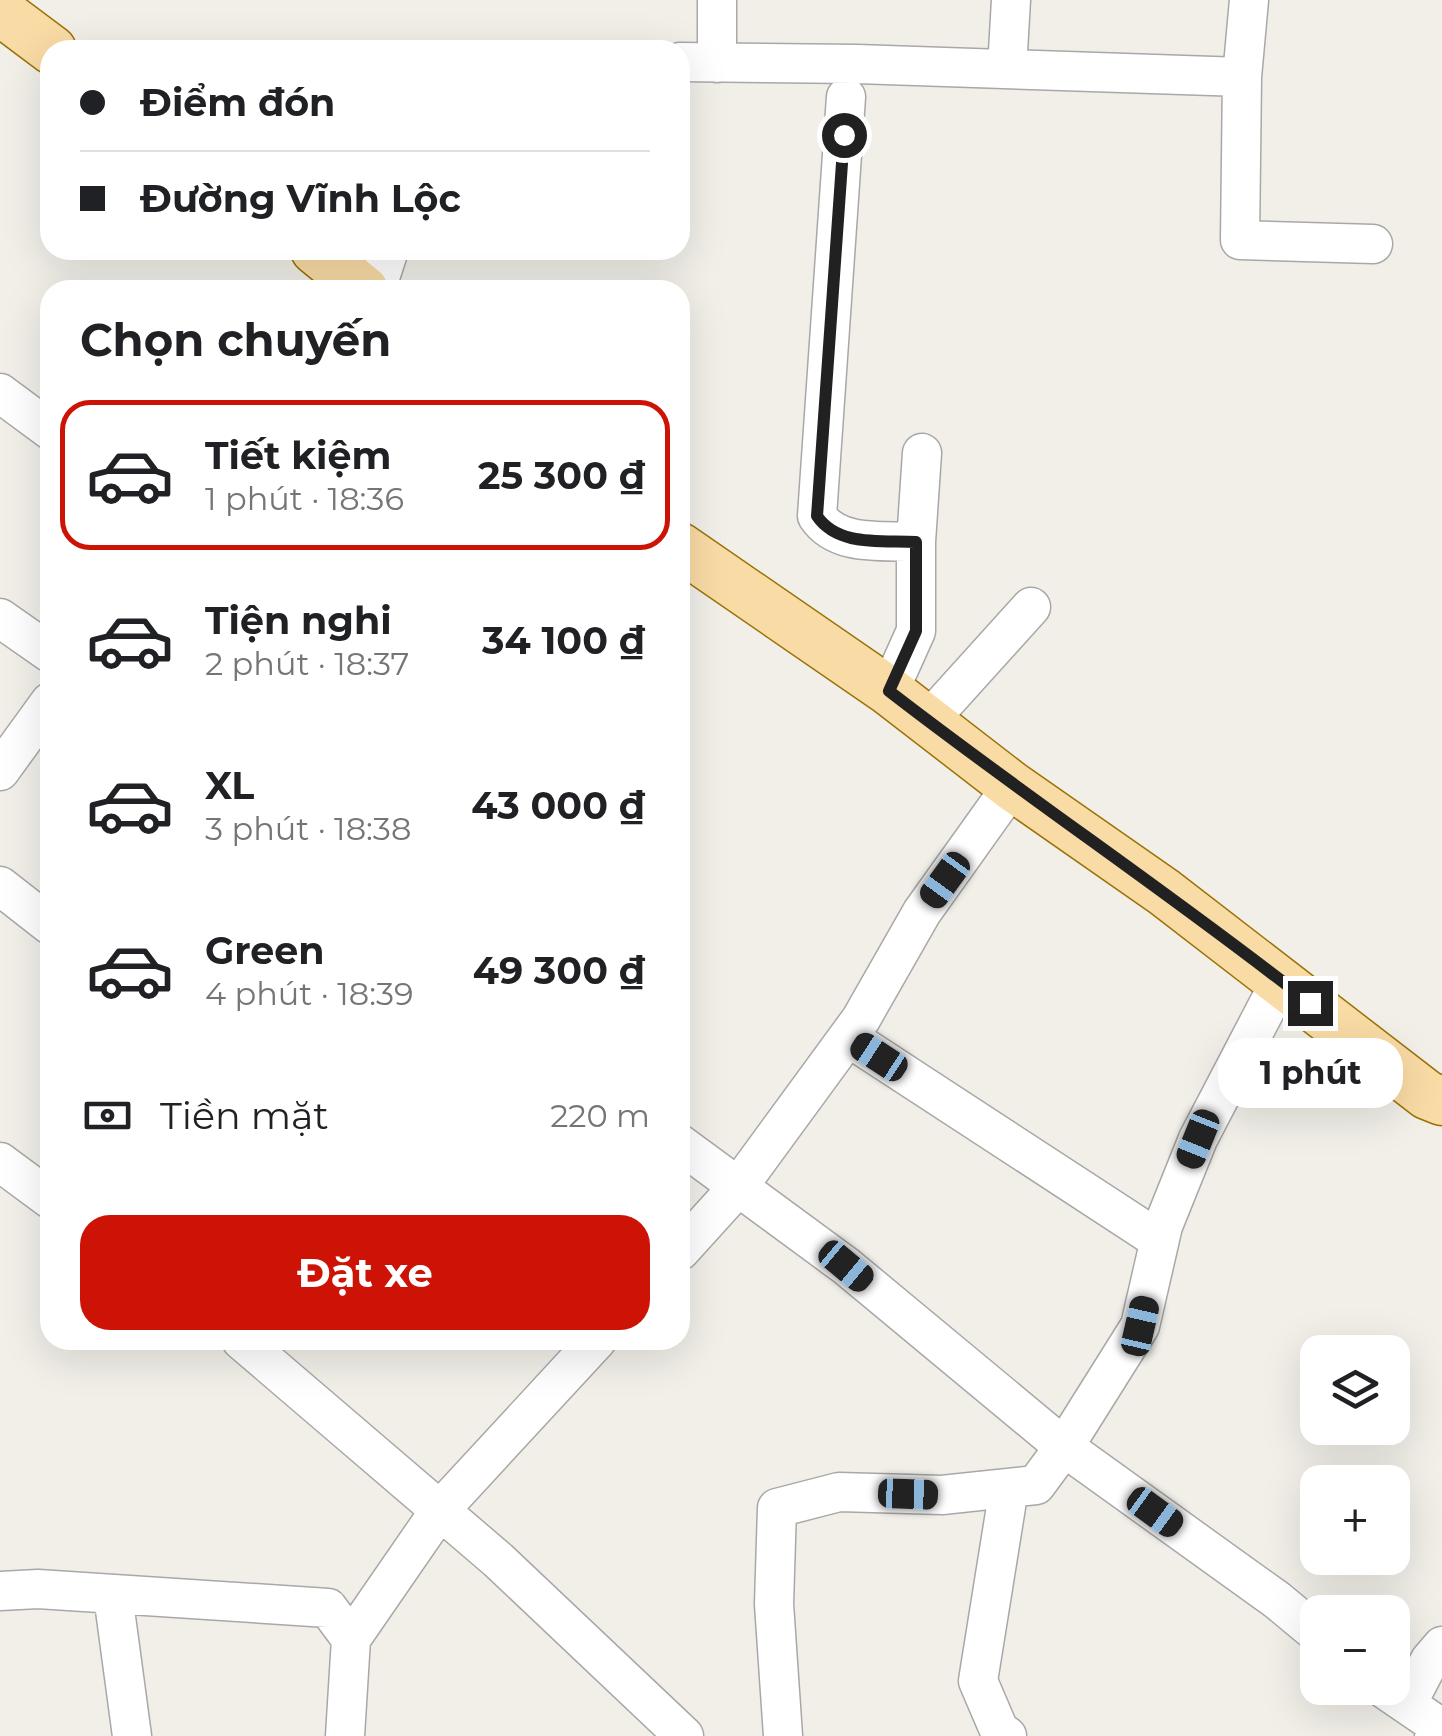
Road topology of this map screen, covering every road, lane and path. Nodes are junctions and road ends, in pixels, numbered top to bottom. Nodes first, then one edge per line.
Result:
1 (717, 0) edge
2 (1011, 0) edge
3 (1250, 0) edge
4 (0, 12) edge
5 (40, 41) edge
6 (698, 62) edge
7 (1007, 68) junction
8 (1242, 77) junction
9 (846, 97) dead end
10 (1373, 244) dead end
11 (375, 260) edge
12 (352, 276) edge
13 (0, 394) edge
14 (40, 423) edge
15 (922, 453) dead end
16 (916, 542) junction
17 (690, 555) edge
18 (1032, 607) dead end
19 (0, 618) edge
20 (40, 646) edge
21 (889, 691) junction
22 (40, 716) edge
23 (928, 722) junction
24 (0, 771) edge
25 (1012, 786) junction
26 (0, 886) edge
27 (40, 916) edge
28 (1281, 980) junction
29 (848, 1037) junction
30 (1442, 1101) edge
31 (690, 1151) edge
32 (0, 1162) edge
33 (738, 1187) junction
34 (40, 1192) edge
35 (690, 1240) edge
36 (1160, 1240) junction
37 (253, 1350) edge
38 (588, 1350) edge
39 (1064, 1447) junction
40 (1010, 1488) junction
41 (440, 1510) junction
42 (0, 1591) edge
43 (113, 1595) junction
44 (1300, 1619) edge
45 (351, 1639) junction
46 (1442, 1646) edge
47 (1410, 1681) edge
48 (1408, 1705) edge
49 (132, 1736) edge
50 (344, 1736) edge
51 (684, 1736) edge
52 (783, 1736) edge
53 (1007, 1736) edge
54 (1434, 1736) edge

1 - 6 street
2 - 7 street
3 - 8 street
4 - 5 main road
6 - 7 street
7 - 8 street
8 - 10 street
9 - 16 street
11 - 12 street
13 - 14 street
15 - 16 street
16 - 21 street
17 - 21 main road
18 - 23 street
19 - 20 street
21 - 23 main road
22 - 24 street
23 - 25 main road
25 - 28 main road
25 - 29 street
26 - 27 street
28 - 30 main road
28 - 36 street
29 - 33 street
29 - 36 street
31 - 33 street
32 - 34 street
33 - 35 street
33 - 39 street
36 - 39 street
37 - 41 street
38 - 41 street
39 - 40 street
39 - 44 street
40 - 52 street
40 - 53 street
41 - 45 street
41 - 51 street
42 - 43 street
43 - 45 street
43 - 49 street
45 - 50 street
46 - 47 street
48 - 54 street

